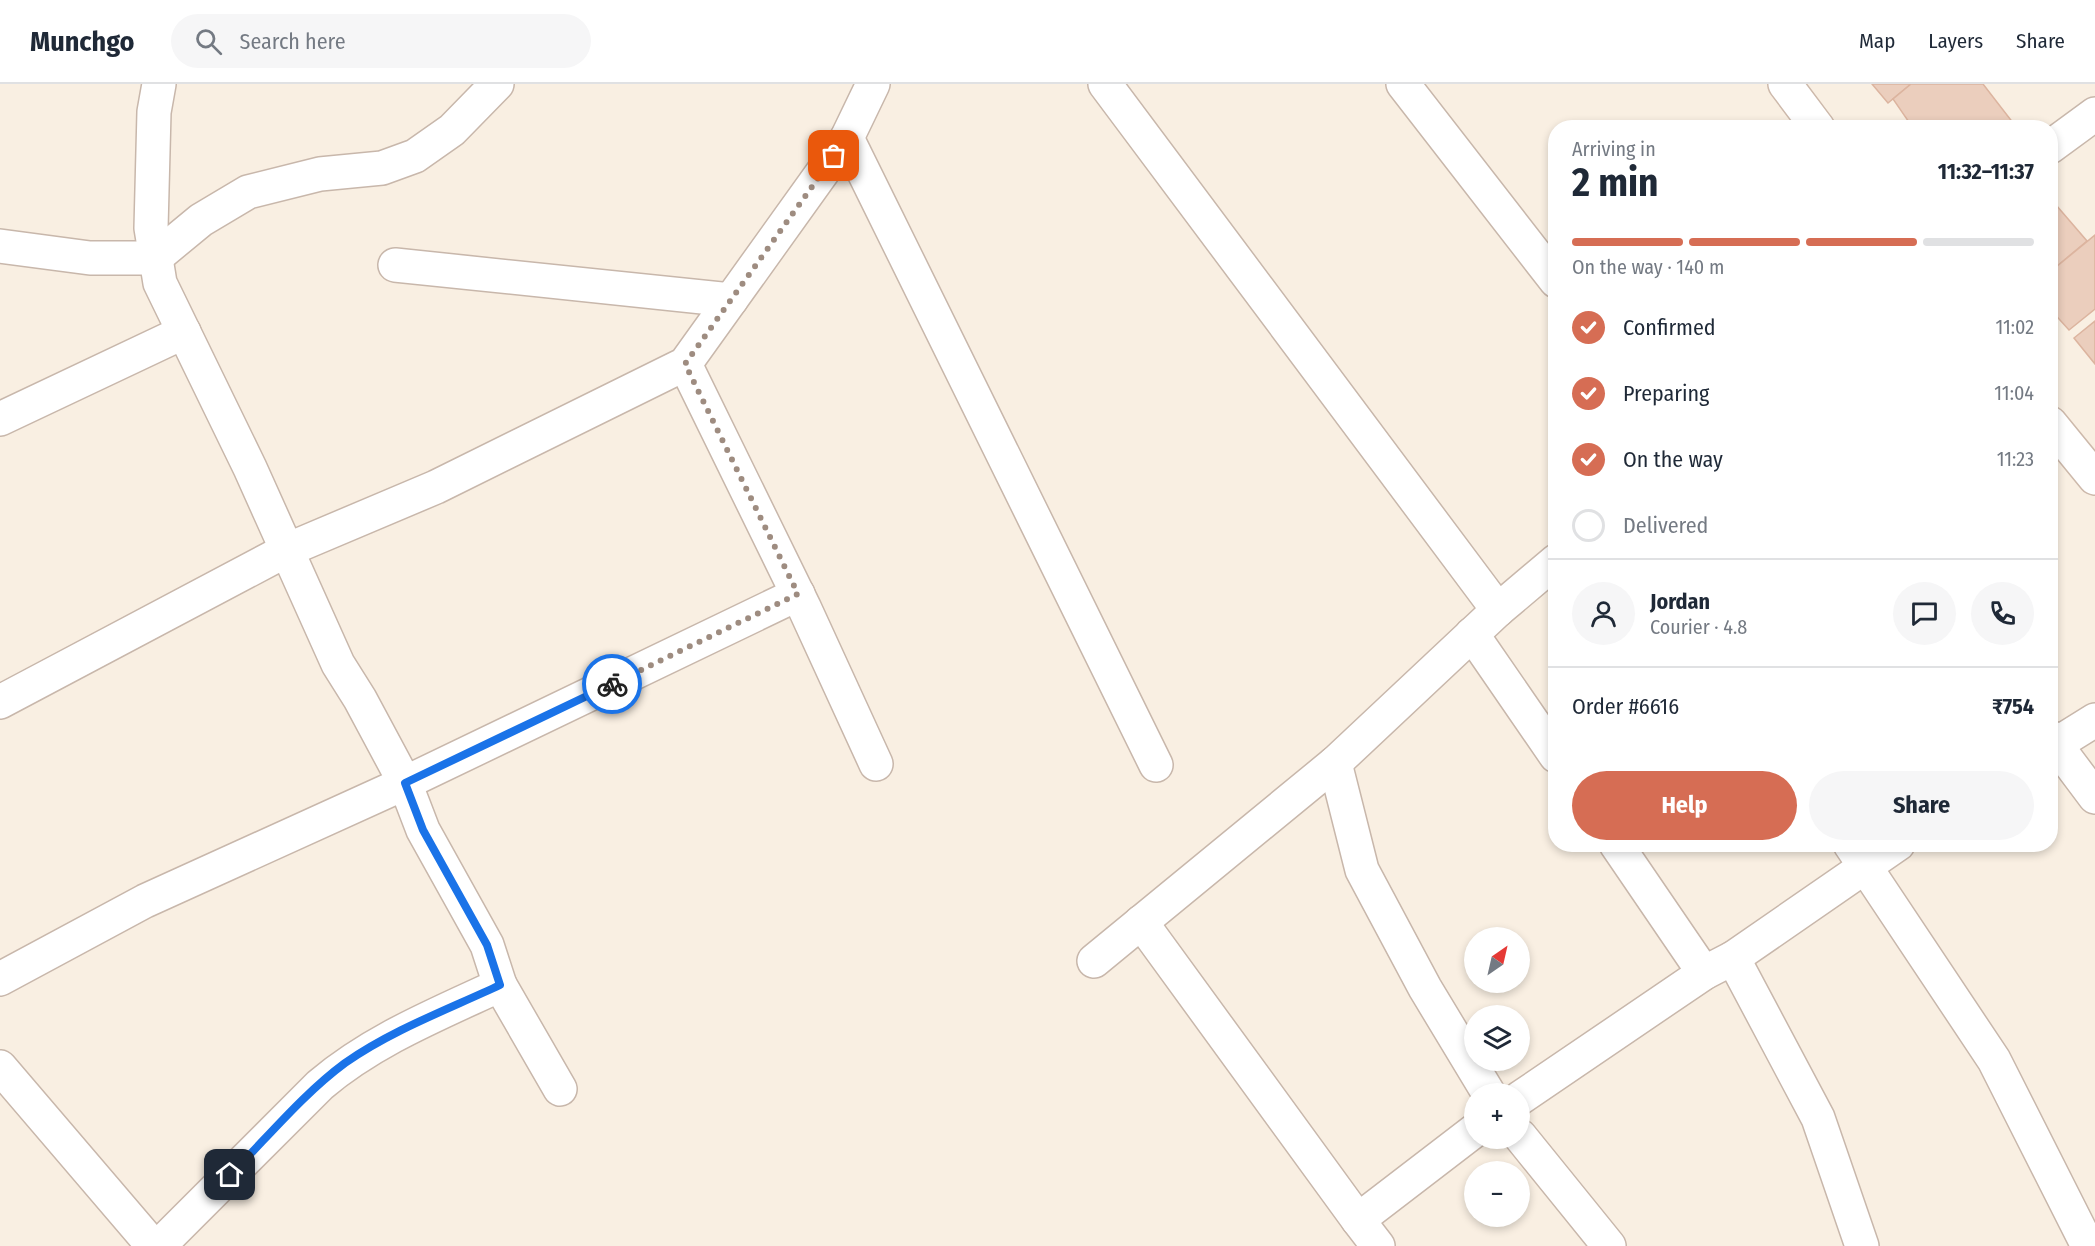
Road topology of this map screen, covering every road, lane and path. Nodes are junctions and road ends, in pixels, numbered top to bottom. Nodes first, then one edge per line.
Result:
1 (159, 84) edge
2 (497, 84) edge
3 (873, 84) edge
4 (1105, 84) edge
5 (1403, 84) edge
6 (1785, 84) edge
7 (2095, 114) edge
8 (1812, 120) edge
9 (847, 138) junction
10 (2058, 141) edge
11 (0, 246) edge
12 (155, 258) junction
13 (394, 265) dead end
14 (1548, 270) edge
15 (730, 300) junction
16 (184, 332) junction
17 (685, 364) junction
18 (0, 419) edge
19 (2058, 433) edge
20 (2095, 478) edge
21 (287, 550) junction
22 (1548, 568) edge
23 (798, 594) junction
24 (1498, 610) junction
25 (1472, 634) junction
26 (0, 702) edge
27 (2095, 720) edge
28 (2058, 740) edge
29 (1548, 744) edge
30 (2058, 749) edge
31 (1335, 763) junction
32 (876, 764) dead end
33 (1156, 765) dead end
34 (405, 783) junction
35 (2095, 797) edge
36 (1621, 852) edge
37 (1857, 855) edge
38 (1142, 922) junction
39 (1733, 958) junction
40 (1094, 961) dead end
41 (1704, 973) junction
42 (0, 979) edge
43 (500, 985) junction
44 (0, 1067) edge
45 (1481, 1083) edge
46 (560, 1089) dead end
47 (1530, 1091) edge
48 (1464, 1139) edge
49 (1530, 1148) edge
50 (1358, 1220) junction
51 (153, 1246) edge
52 (159, 1246) edge
53 (1378, 1246) edge
54 (1609, 1246) edge
55 (1862, 1246) edge
56 (2088, 1246) edge

1 - 12 street
2 - 12 street
3 - 9 street
4 - 24 street
5 - 14 street
6 - 8 street
7 - 10 street
9 - 15 street
9 - 33 street
11 - 12 street
12 - 16 street
13 - 15 street
15 - 17 street
16 - 18 street
16 - 21 street
17 - 21 street
17 - 23 street
19 - 20 street
21 - 26 street
21 - 34 street
22 - 24 street
23 - 32 street
23 - 34 street
24 - 25 street
25 - 29 street
25 - 31 street
27 - 28 street
30 - 35 street
31 - 38 street
31 - 45 street
34 - 42 street
34 - 43 street
36 - 41 street
37 - 39 street
37 - 56 street
38 - 40 street
38 - 50 street
39 - 41 street
39 - 55 street
41 - 47 street
43 - 46 street
43 - 52 street
44 - 51 street
48 - 50 street
49 - 54 street
50 - 53 street

